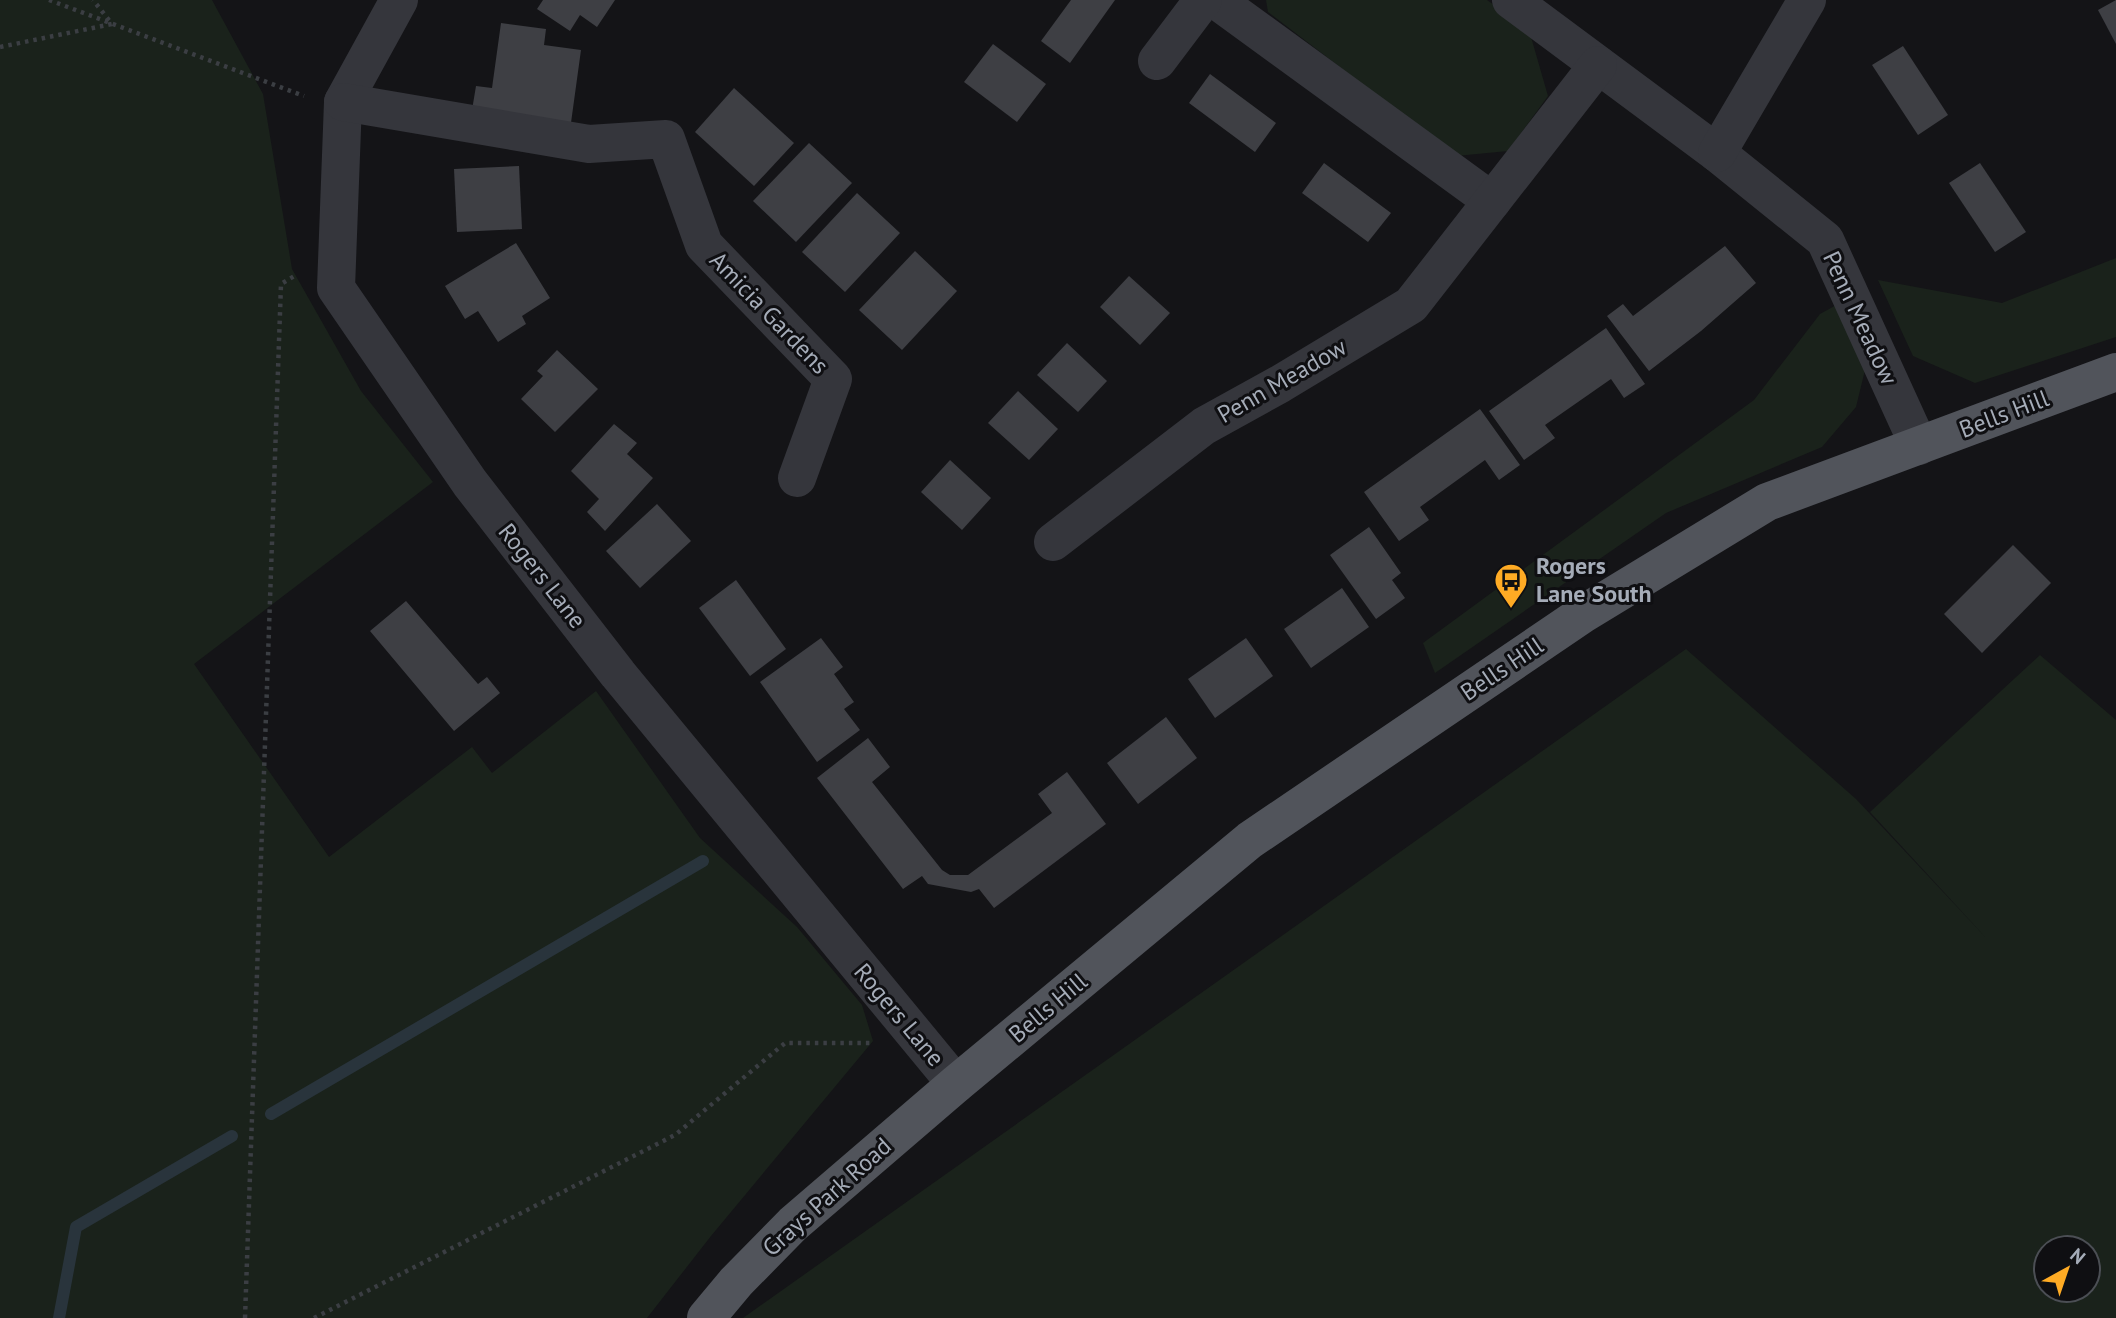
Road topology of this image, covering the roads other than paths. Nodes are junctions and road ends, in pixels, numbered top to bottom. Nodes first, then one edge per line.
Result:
1 (399, 0) edge
2 (1203, 0) edge
3 (1216, 0) edge
4 (1511, 0) edge
5 (1807, 0) edge
6 (1157, 61) dead end
7 (1598, 65) junction
8 (343, 106) junction
9 (1717, 153) junction
10 (1492, 201) junction
11 (2116, 372) edge
12 (1919, 446) junction
13 (797, 478) dead end
14 (1053, 542) dead end
15 (956, 1084) junction
16 (706, 1318) edge

1 - 8 street, Rogers Lane
2 - 6 street
3 - 10 street
4 - 7 street, Penn Meadow
5 - 9 street
7 - 9 street, Penn Meadow
7 - 10 street, Penn Meadow
8 - 13 street, Amicia Gardens
8 - 15 street, Rogers Lane
9 - 12 street, Penn Meadow
10 - 14 street, Penn Meadow
11 - 12 main road, Bells Hill
12 - 15 main road, Bells Hill
15 - 16 main road, Grays Park Road

